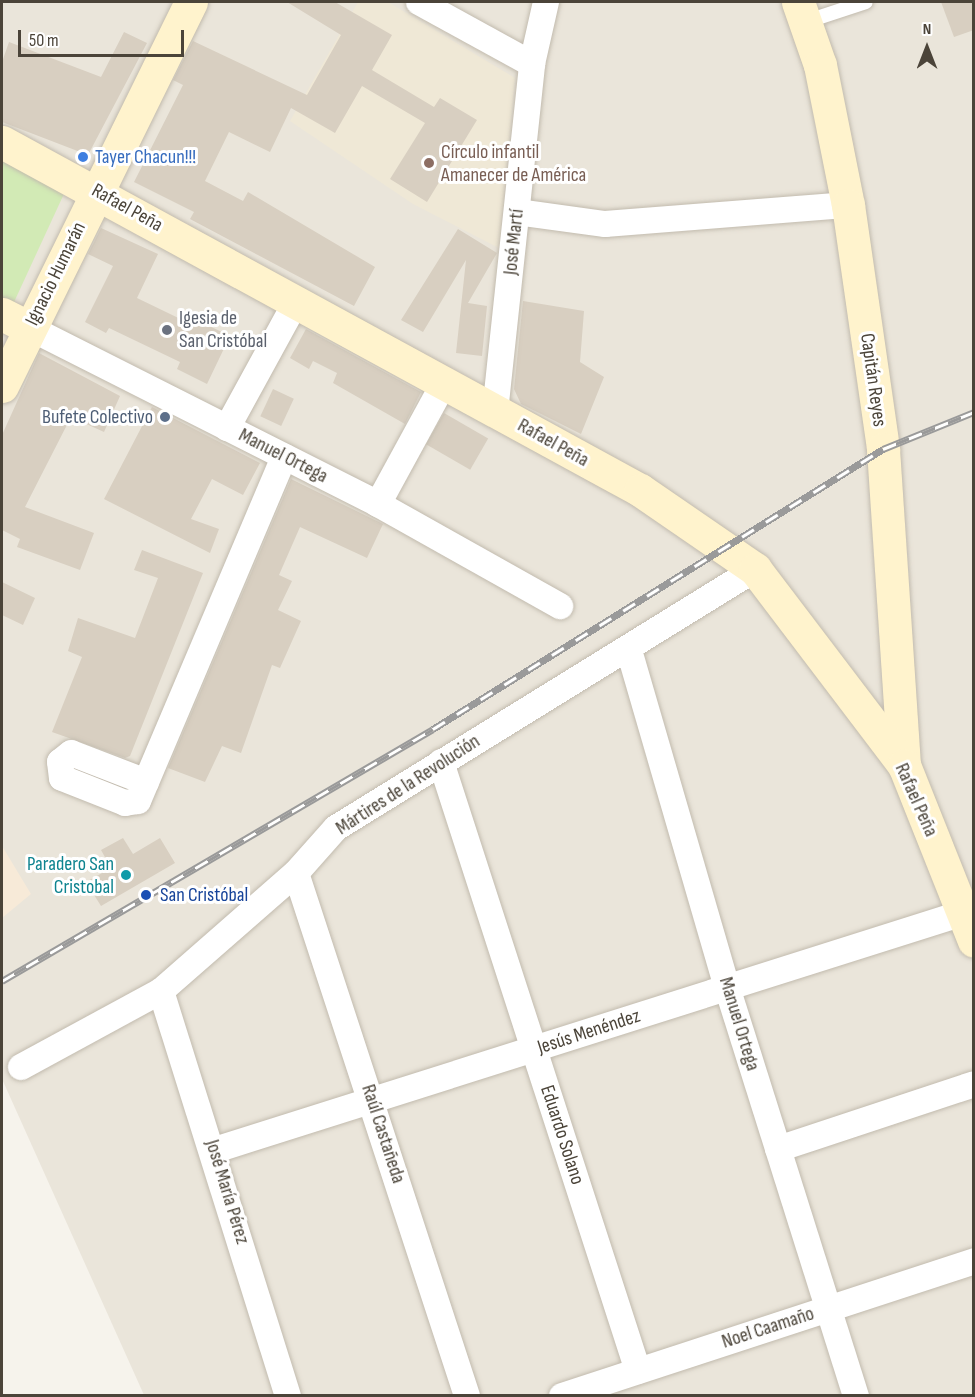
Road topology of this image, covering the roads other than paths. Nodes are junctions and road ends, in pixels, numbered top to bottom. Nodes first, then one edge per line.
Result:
1 (190, 2) edge
2 (419, 2) edge
3 (546, 2) edge
4 (866, 2) edge
5 (801, 12) edge
6 (532, 64) junction
7 (2, 142) edge
8 (97, 190) junction
9 (848, 205) junction
10 (517, 212) junction
11 (295, 304) junction
12 (16, 321) edge
13 (444, 382) junction
14 (2, 386) edge
15 (495, 412) junction
16 (227, 428) junction
17 (284, 456) junction
18 (378, 504) junction
19 (755, 569) junction
20 (560, 606) dead end
21 (629, 650) junction
22 (441, 762) junction
23 (904, 765) junction
24 (146, 782) dead end
25 (296, 873) junction
26 (968, 911) edge
27 (727, 987) junction
28 (161, 991) junction
29 (534, 1049) junction
30 (21, 1067) dead end
31 (974, 1084) edge
32 (374, 1103) junction
33 (778, 1149) junction
34 (215, 1150) junction
35 (974, 1261) edge
36 (829, 1308) junction
37 (638, 1371) junction
38 (288, 1395) edge
39 (467, 1395) edge
40 (562, 1395) edge
41 (856, 1395) edge

1 - 8 street, Ignacio Humarán
2 - 6 street
3 - 6 street, José Martí
4 - 5 lane
5 - 9 street, Capitán Reyes
6 - 10 street, José Martí
7 - 8 street, Rafael Peña
8 - 11 street, Rafael Peña
8 - 12 street, Ignacio Humarán
9 - 10 street
9 - 23 street, Capitán Reyes
10 - 15 street, José Martí
11 - 13 street, Rafael Peña
11 - 16 street
12 - 14 street, Ignacio Humarán
12 - 16 street, Manuel Ortega
13 - 15 street, Rafael Peña
13 - 18 street
15 - 19 street, Rafael Peña
16 - 17 street, Manuel Ortega
17 - 18 street, Manuel Ortega
17 - 24 street
18 - 20 street, Manuel Ortega
19 - 21 street, Mártires de la Revolución
19 - 23 street, Rafael Peña
21 - 22 street, Mártires de la Revolución
21 - 27 street, Manuel Ortega
22 - 25 street, Mártires de la Revolución
22 - 29 street, Eduardo Solano
23 - 26 street, Rafael Peña
25 - 28 street, Mártires de la Revolución
25 - 32 street, Raúl Castañeda
26 - 27 street, Jesús Menéndez
27 - 29 street, Jesús Menéndez
27 - 33 street, Manuel Ortega
28 - 30 street, Mártires de la Revolución
28 - 34 street, José María Pérez
29 - 32 street, Jesús Menéndez
29 - 37 street, Eduardo Solano
31 - 33 street
32 - 34 street, Jesús Menéndez
32 - 39 street, Raúl Castañeda
33 - 36 street, Manuel Ortega
34 - 38 street, José María Pérez
35 - 36 street, Noel Caamaño
36 - 37 street, Noel Caamaño
36 - 41 street, Manuel Ortega
37 - 40 street, Noel Caamaño

